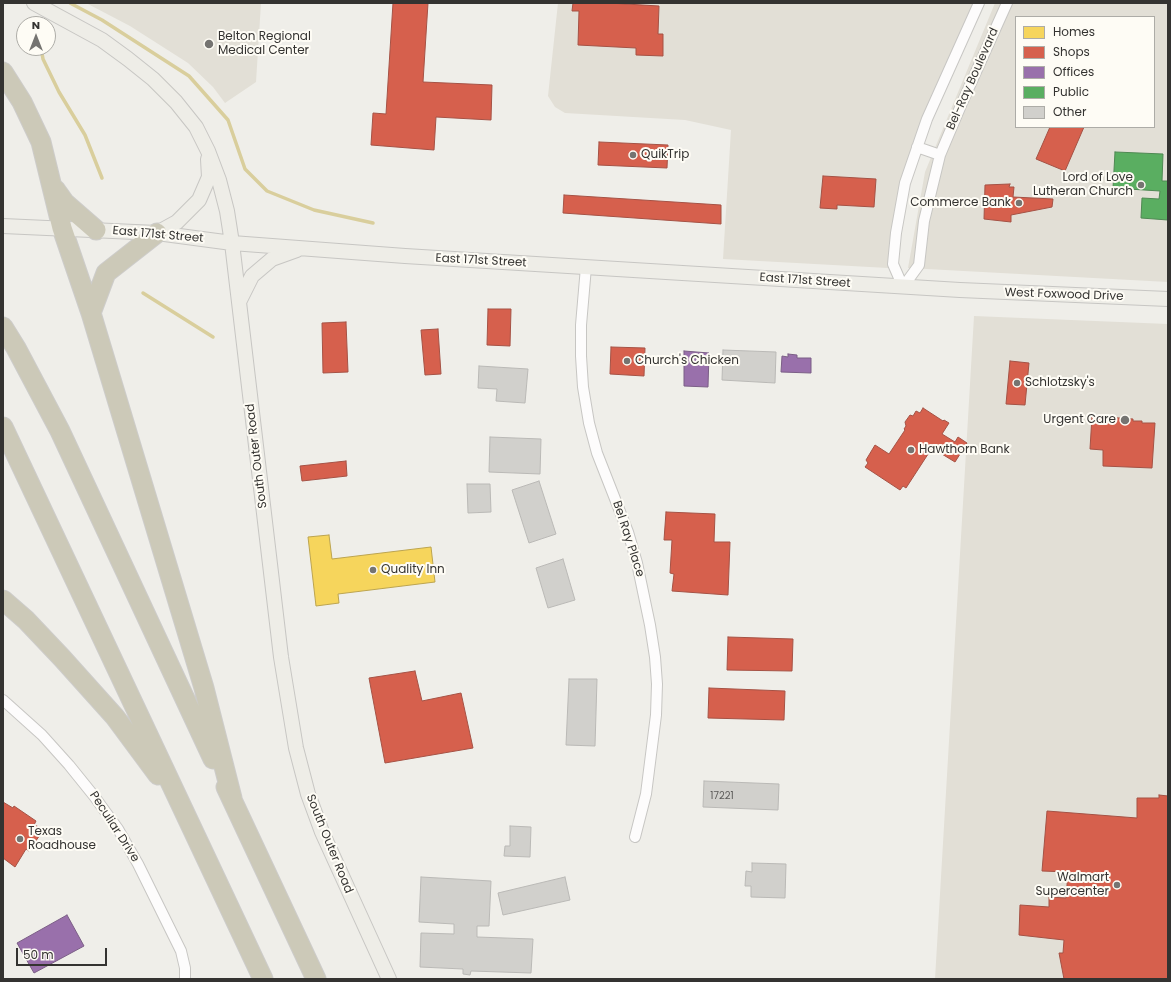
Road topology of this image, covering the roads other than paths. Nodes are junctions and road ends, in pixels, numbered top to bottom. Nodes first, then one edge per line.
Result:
1 (34, 3) edge
2 (979, 3) edge
3 (1007, 3) edge
4 (3, 72) edge
5 (917, 146) junction
6 (208, 151) junction
7 (940, 155) junction
8 (51, 185) junction
9 (3, 226) edge
10 (62, 228) junction
11 (96, 230) junction
12 (157, 233) junction
13 (232, 243) junction
14 (302, 249) junction
15 (586, 267) junction
16 (903, 287) junction
17 (960, 290) joint
18 (1168, 299) edge
19 (239, 302) junction
20 (91, 313) junction
21 (3, 327) edge
22 (3, 427) edge
23 (3, 600) edge
24 (3, 700) edge
25 (232, 798) junction
26 (182, 808) junction
27 (635, 837) dead end
28 (185, 979) edge
29 (263, 979) edge
30 (316, 979) edge
31 (388, 979) edge

1 - 6 main road, South Outer Road
2 - 5 street
3 - 7 street, Bel-Ray Boulevard
4 - 8 highway
5 - 7 street
5 - 16 street
6 - 12 main road
6 - 13 main road, South Outer Road
7 - 16 street, Bel-Ray Boulevard
8 - 10 highway
8 - 11 highway
9 - 10 main road, East 171st Street
10 - 11 main road, East 171st Street
10 - 20 highway
11 - 12 main road, East 171st Street
12 - 13 main road, East 171st Street
12 - 20 highway
13 - 14 main road, East 171st Street
13 - 19 main road, South Outer Road
14 - 15 main road, East 171st Street
14 - 19 main road
15 - 16 main road, East 171st Street
15 - 27 street, Bel Ray Place
16 - 17 main road, East 171st Street
17 - 18 main road, West Foxwood Drive
19 - 31 main road, South Outer Road
20 - 25 highway
21 - 25 highway
22 - 26 highway
23 - 26 highway
24 - 28 street, Peculiar Drive
25 - 30 highway
26 - 29 highway

